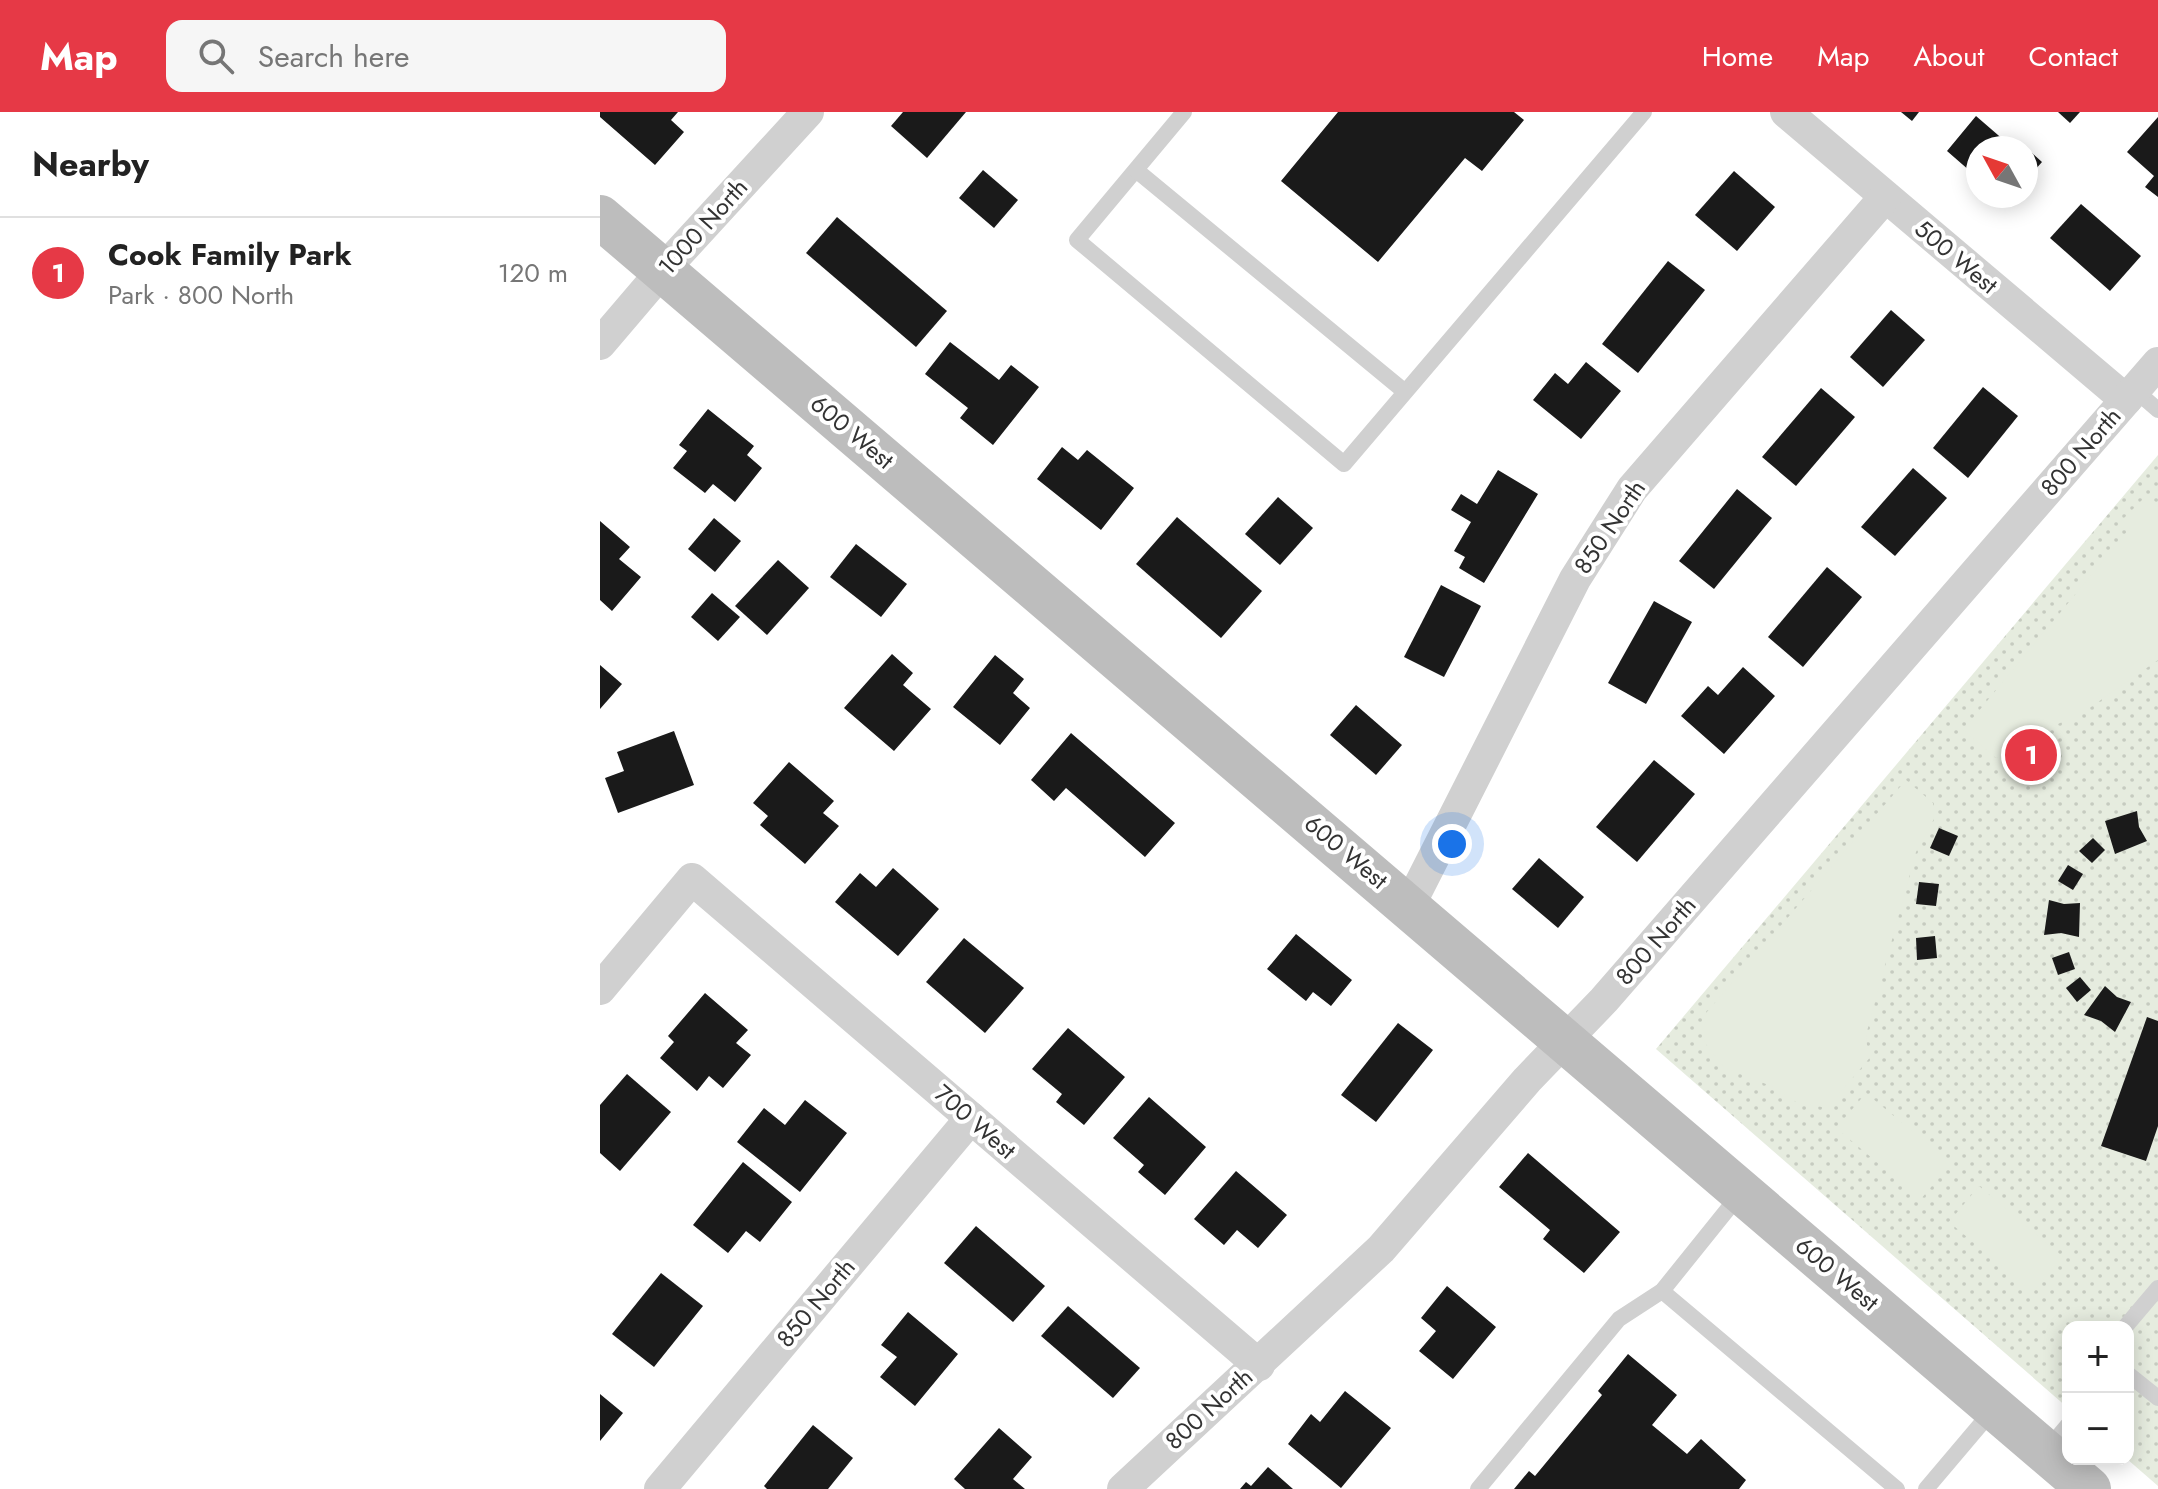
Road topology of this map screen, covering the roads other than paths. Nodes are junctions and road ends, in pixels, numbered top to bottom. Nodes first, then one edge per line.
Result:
1 (808, 112) edge
2 (1184, 112) edge
3 (1644, 112) edge
4 (1786, 112) edge
5 (1136, 170) junction
6 (1885, 197) junction
7 (600, 217) edge
8 (663, 270) junction
9 (600, 344) edge
10 (2158, 363) edge
11 (1404, 391) junction
12 (2140, 400) edge
13 (1409, 906) junction
14 (600, 989) edge
15 (1563, 1041) junction
16 (971, 1118) junction
17 (1741, 1193) junction
18 (2158, 1288) edge
19 (1662, 1291) junction
20 (2130, 1321) edge
21 (1259, 1365) junction
22 (2134, 1379) edge
23 (2158, 1398) edge
24 (1994, 1409) junction
25 (2057, 1438) edge
26 (660, 1489) edge
27 (1123, 1489) edge
28 (1478, 1489) edge
29 (1897, 1489) edge
30 (1926, 1489) edge
31 (2089, 1489) edge

1 - 8 street, 1000 North
2 - 5 lane
3 - 11 lane
4 - 6 street, 500 West
5 - 11 lane
5 - 11 lane
6 - 12 street, 500 West
6 - 13 street, 850 North
7 - 8 street, 600 West
8 - 9 street, 1000 North
8 - 13 street, 600 West
10 - 12 street, 800 North
12 - 15 street, 800 North
13 - 15 street, 600 West
14 - 16 street, 700 West
15 - 17 street, 600 West
15 - 21 street, 800 North
16 - 21 street, 700 West
16 - 26 street, 850 North
17 - 19 lane
17 - 24 street, 600 West
18 - 20 lane
19 - 28 lane
19 - 29 lane
21 - 27 street, 800 North
22 - 23 lane
24 - 25 street, 600 West
24 - 30 lane
25 - 31 street, 600 West

